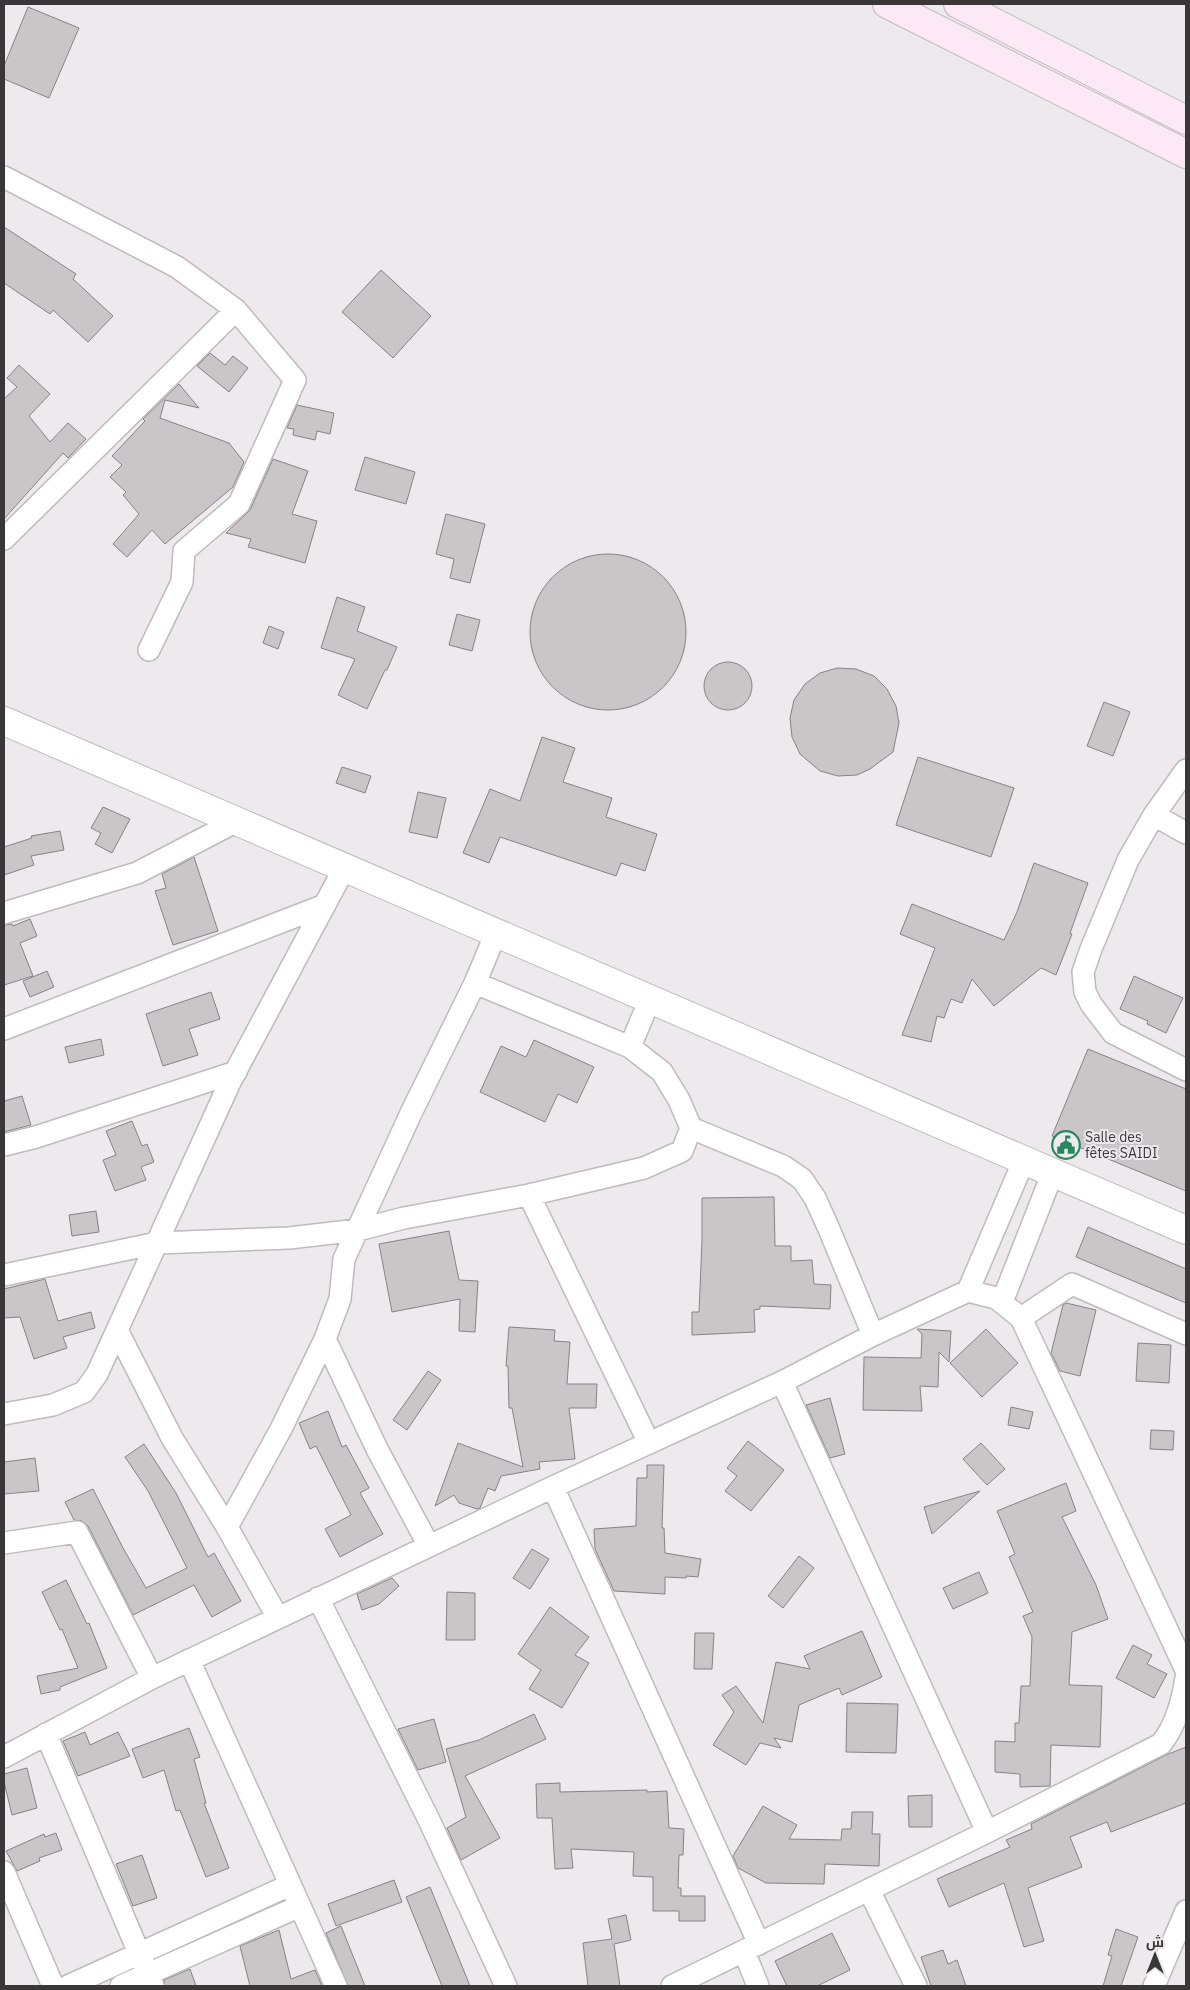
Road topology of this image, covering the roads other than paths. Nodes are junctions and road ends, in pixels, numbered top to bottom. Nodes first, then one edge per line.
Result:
1 (887, 4) edge
2 (958, 4) edge
3 (1186, 120) edge
4 (1186, 154) edge
5 (4, 177) edge
6 (236, 310) junction
7 (4, 539) edge
8 (148, 650) dead end
9 (4, 721) edge
10 (1186, 770) edge
11 (1154, 816) junction
12 (237, 821) junction
13 (1186, 833) edge
14 (345, 867) junction
15 (325, 905) junction
16 (4, 913) edge
17 (496, 934) junction
18 (475, 983) junction
19 (650, 999) junction
20 (4, 1029) edge
21 (630, 1047) junction
22 (1186, 1070) edge
23 (236, 1072) junction
24 (691, 1128) junction
25 (4, 1145) edge
26 (1024, 1160) junction
27 (1053, 1172) junction
28 (529, 1195) junction
29 (358, 1230) junction
30 (1186, 1230) edge
31 (157, 1243) junction
32 (4, 1275) edge
33 (968, 1291) junction
34 (1002, 1302) junction
35 (1021, 1318) junction
36 (117, 1330) junction
37 (873, 1334) junction
38 (1186, 1334) edge
39 (325, 1339) junction
40 (782, 1382) junction
41 (4, 1414) edge
42 (649, 1443) junction
43 (553, 1487) junction
44 (227, 1527) junction
45 (4, 1543) edge
46 (429, 1546) junction
47 (318, 1598) junction
48 (278, 1618) junction
49 (189, 1660) junction
50 (1186, 1670) edge
51 (152, 1678) junction
52 (1186, 1678) edge
53 (46, 1734) junction
54 (4, 1757) edge
55 (987, 1832) junction
56 (4, 1872) edge
57 (290, 1885) junction
58 (869, 1890) junction
59 (300, 1906) junction
60 (1186, 1911) edge
61 (751, 1948) junction
62 (139, 1954) junction
63 (150, 1980) edge
64 (1158, 1985) edge
65 (53, 1986) edge
66 (68, 1986) edge
67 (121, 1986) edge
68 (336, 1986) edge
69 (506, 1986) edge
70 (672, 1986) edge
71 (758, 1986) edge
72 (916, 1986) edge

1 - 4 main road
2 - 3 main road
5 - 6 street
6 - 7 street
6 - 8 street
9 - 12 street
10 - 11 street
11 - 13 street
11 - 22 street
12 - 14 street
12 - 16 street
14 - 15 street
14 - 17 street
15 - 20 street
15 - 23 street
17 - 18 street
17 - 19 street
18 - 21 street
18 - 29 street
19 - 21 street
19 - 26 street
21 - 24 street
23 - 25 street
23 - 31 street
24 - 28 street
24 - 37 street
26 - 27 street
26 - 33 street
27 - 30 street
27 - 34 street
28 - 29 street
28 - 42 street
29 - 31 street
29 - 39 street
31 - 32 street
31 - 36 street
33 - 34 street
33 - 37 street
34 - 35 street
35 - 38 street
35 - 50 street
36 - 41 street
36 - 44 street
37 - 40 street
39 - 44 street
39 - 46 street
40 - 42 street
40 - 55 street
42 - 43 street
43 - 46 street
43 - 61 street
44 - 48 street
45 - 51 street
46 - 47 street
47 - 48 street
47 - 69 street
48 - 49 street
49 - 51 street
49 - 57 street
51 - 53 street
52 - 55 street
53 - 54 street
53 - 62 street
55 - 58 street
56 - 65 street
57 - 59 street
57 - 62 street
58 - 61 street
58 - 72 street
59 - 63 street
59 - 68 street
60 - 64 street
61 - 70 street
61 - 71 street
62 - 63 street
62 - 66 street
63 - 67 street

